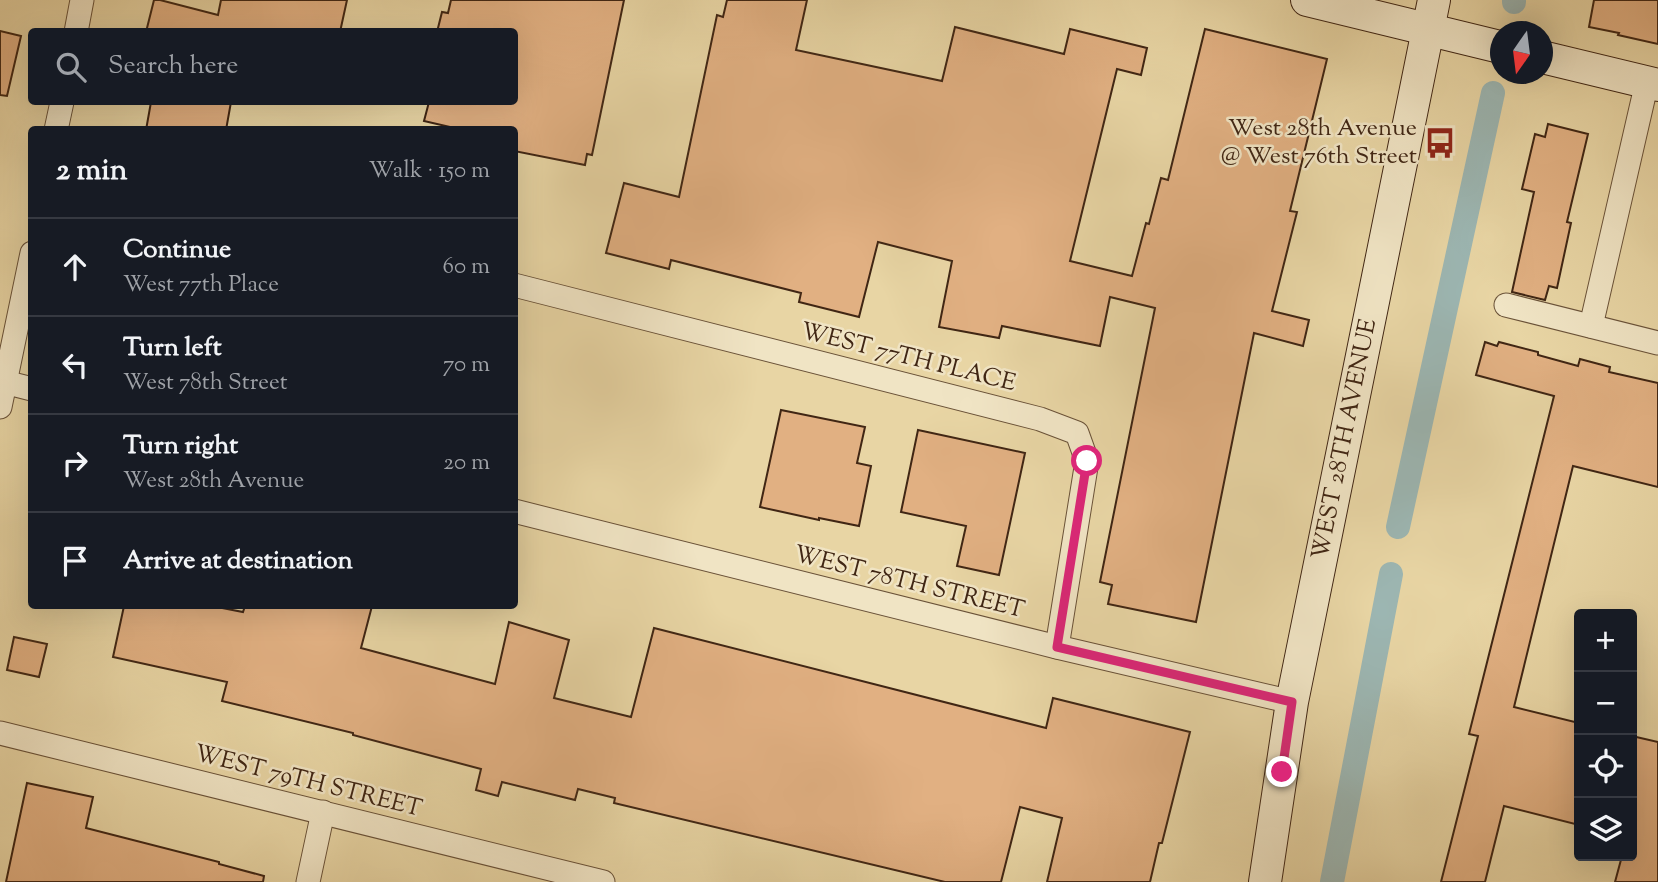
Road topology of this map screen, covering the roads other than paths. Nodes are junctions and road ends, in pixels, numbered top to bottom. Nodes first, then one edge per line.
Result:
1 (82, 0) edge
2 (1307, 0) edge
3 (1431, 15) edge
4 (77, 28) edge
5 (1490, 42) edge
6 (1553, 60) edge
7 (1653, 83) edge
8 (61, 105) edge
9 (57, 126) edge
10 (28, 271) edge
11 (518, 286) edge
12 (1506, 305) dead end
13 (1591, 326) junction
14 (1658, 343) edge
15 (3, 382) edge
16 (28, 388) edge
17 (0, 407) edge
18 (518, 512) edge
19 (1057, 647) junction
20 (1292, 702) junction
21 (0, 733) edge
22 (323, 812) junction
23 (308, 882) edge
24 (603, 882) edge
25 (1265, 882) edge

1 - 4 street
2 - 3 main road
3 - 5 main road
3 - 20 main road, WEST 28TH AVENUE
6 - 7 main road
7 - 13 street
8 - 9 street
10 - 15 street
11 - 19 street, WEST 77TH PLACE
12 - 13 street
13 - 14 street
15 - 16 street
15 - 17 street
18 - 19 street, WEST 78TH STREET
19 - 20 street, WEST 78TH STREET
20 - 25 main road, WEST 28TH AVENUE
21 - 22 street, WEST 79TH STREET
22 - 23 street
22 - 24 street, WEST 79TH STREET

